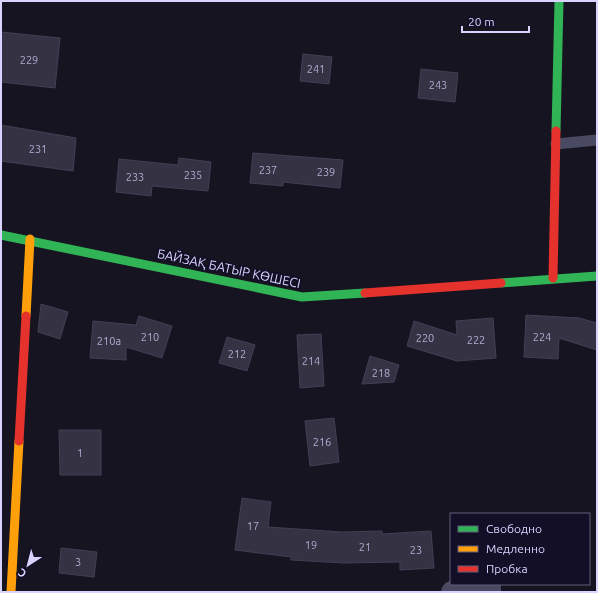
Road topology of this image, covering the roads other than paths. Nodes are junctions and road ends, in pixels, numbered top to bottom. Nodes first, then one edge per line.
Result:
1 (559, 1) edge
2 (597, 140) edge
3 (556, 144) junction
4 (1, 235) edge
5 (30, 239) junction
6 (597, 276) edge
7 (553, 278) junction
8 (490, 589) edge
9 (11, 592) edge
10 (452, 592) edge

1 - 3 street
2 - 3 lane
3 - 7 street
4 - 5 street, БАЙЗАҚ БАТЫР КӨШЕСІ
5 - 7 street, БАЙЗАҚ БАТЫР КӨШЕСІ
5 - 9 street
6 - 7 street, БАЙЗАҚ БАТЫР КӨШЕСІ
8 - 10 street

